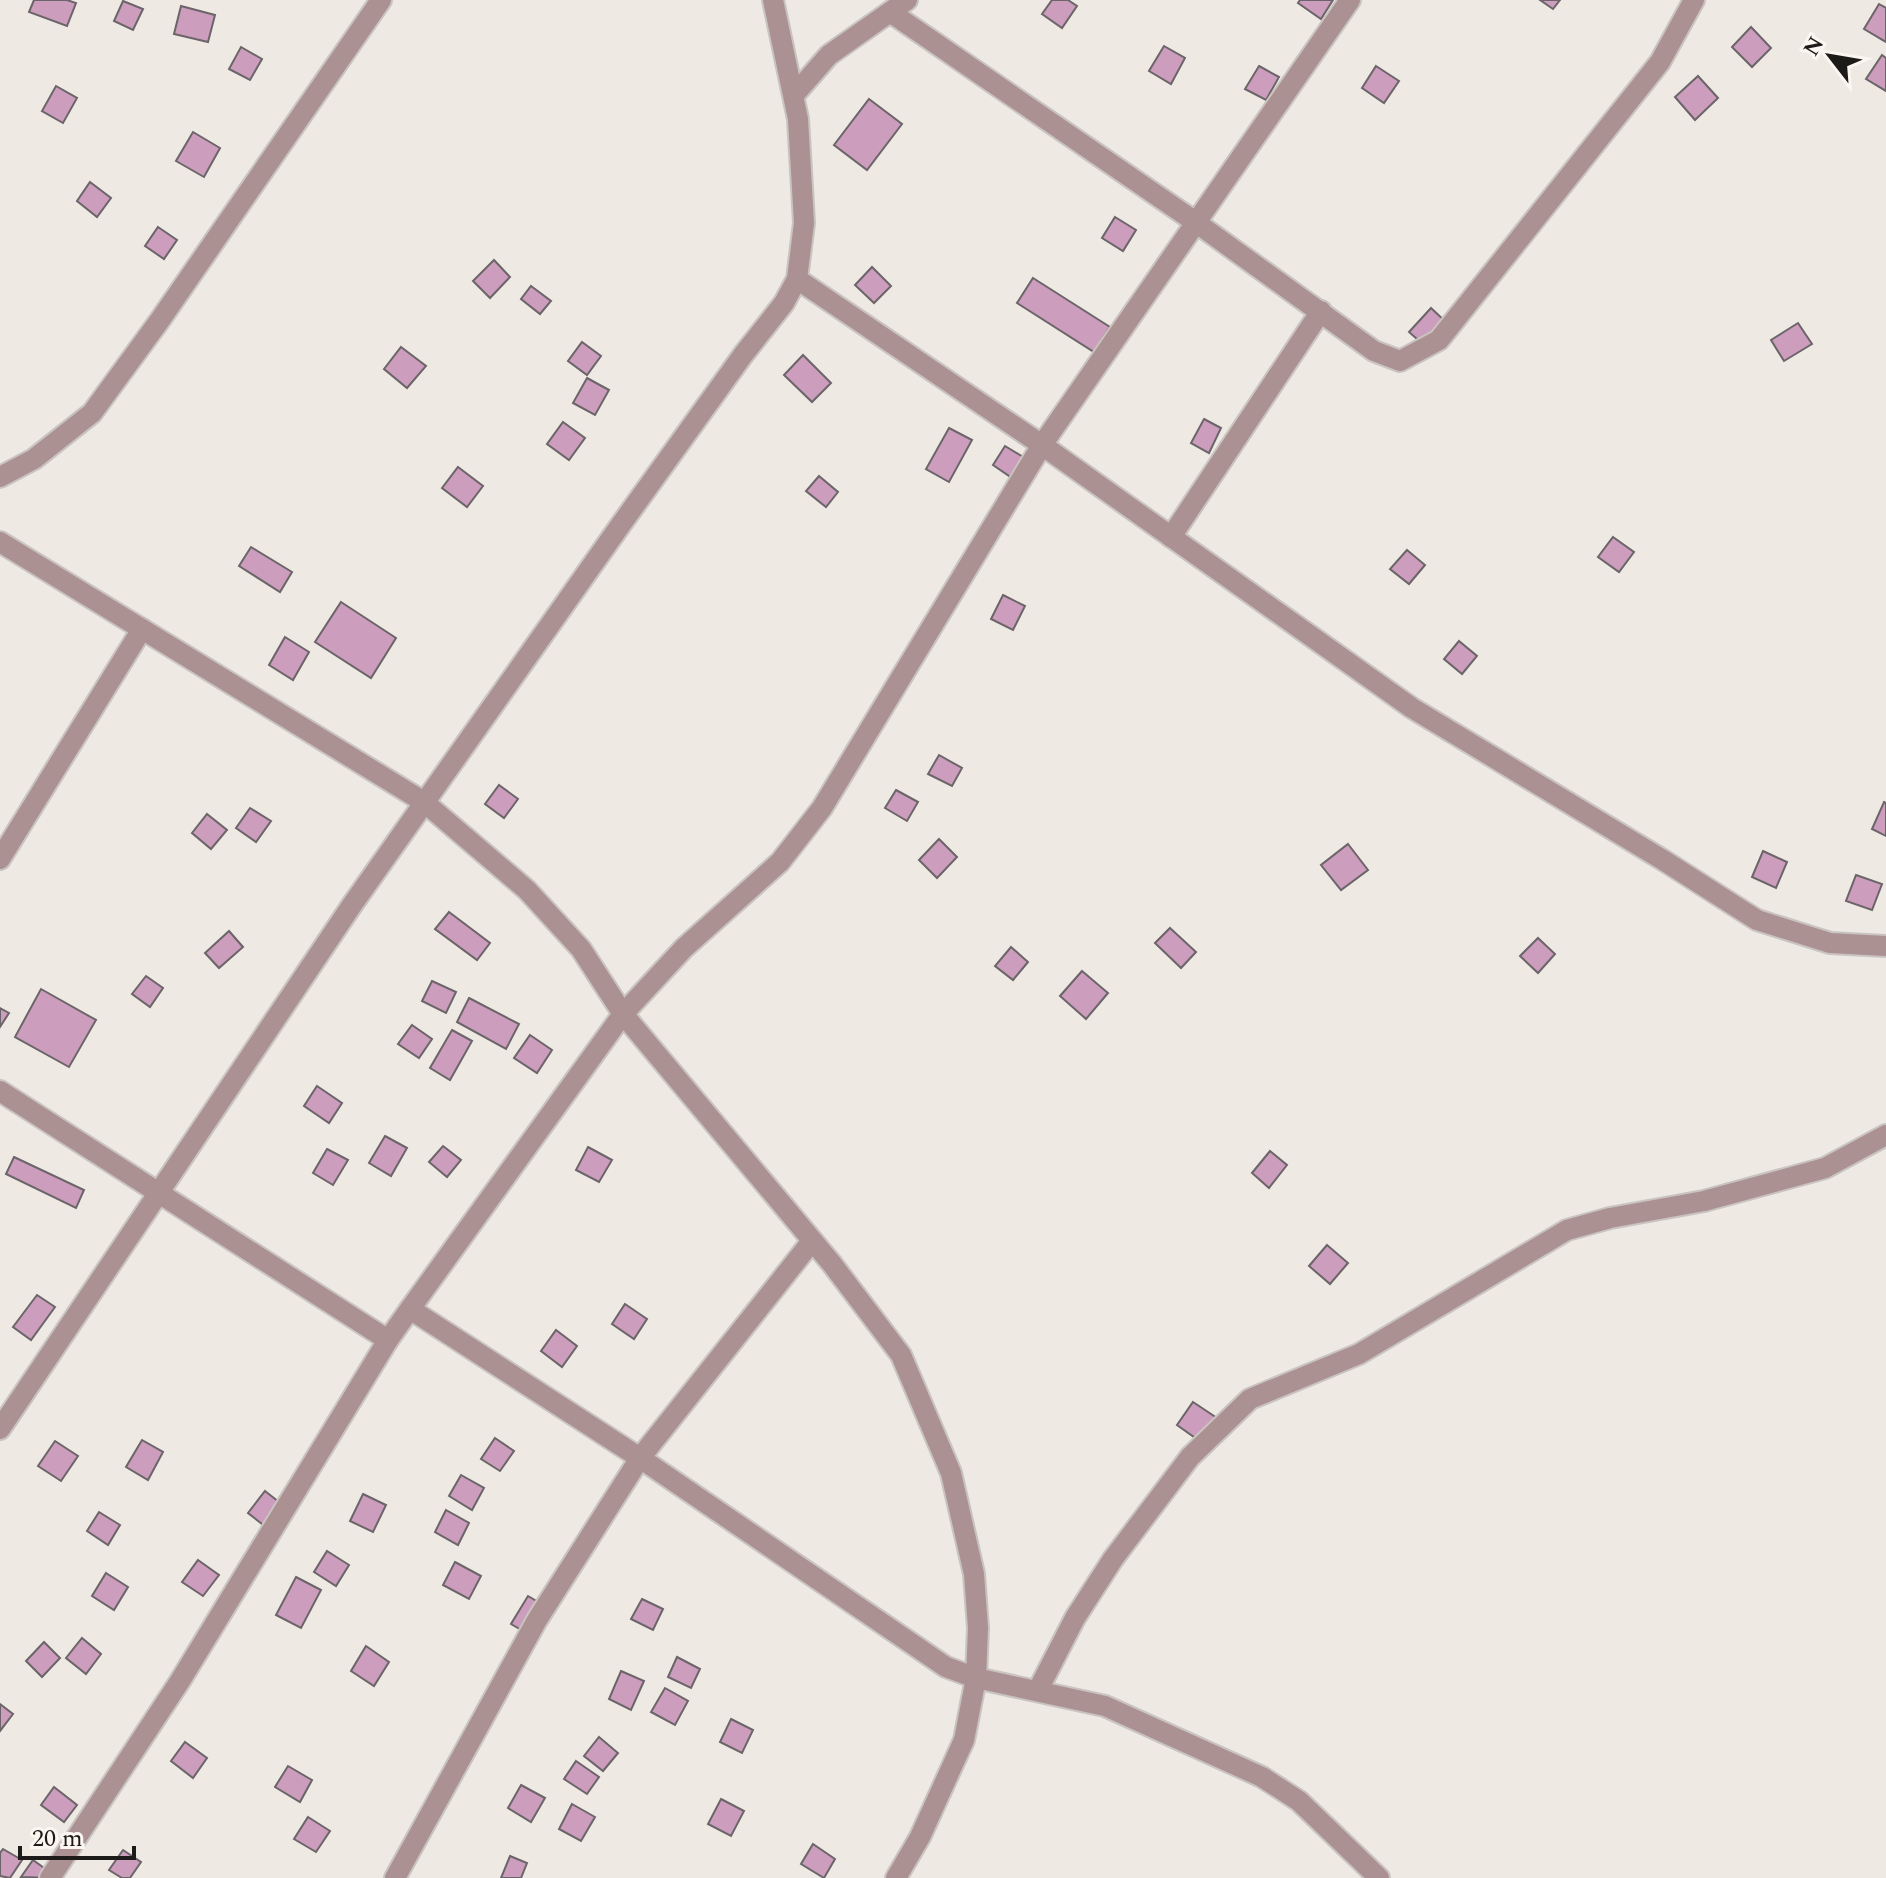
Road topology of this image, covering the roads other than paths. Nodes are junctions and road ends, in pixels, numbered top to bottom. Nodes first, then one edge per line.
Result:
1 (381, 0) edge
2 (773, 0) edge
3 (1350, 0) edge
4 (1694, 0) edge
5 (898, 6) edge
6 (794, 95) junction
7 (1194, 221) junction
8 (797, 279) junction
9 (1321, 311) junction
10 (1042, 445) junction
11 (0, 477) edge
12 (1171, 537) junction
13 (0, 542) edge
14 (142, 629) junction
15 (424, 802) junction
16 (0, 859) edge
17 (1886, 946) edge
18 (623, 1014) junction
19 (0, 1091) edge
20 (1886, 1135) edge
21 (161, 1192) junction
22 (812, 1241) junction
23 (410, 1309) junction
24 (388, 1340) junction
25 (0, 1429) edge
26 (640, 1458) junction
27 (976, 1678) junction
28 (1038, 1690) junction
29 (50, 1878) edge
30 (395, 1878) edge
31 (896, 1878) edge
32 (1379, 1878) edge

1 - 11 street
2 - 6 street
3 - 7 street
4 - 9 street
5 - 6 street
5 - 7 street
6 - 8 street
7 - 9 street
7 - 10 street
8 - 10 street
8 - 15 street
9 - 12 street
10 - 12 street
10 - 18 street
12 - 17 street
13 - 14 street
14 - 15 street
14 - 16 street
15 - 18 street
15 - 21 street
18 - 22 street
18 - 23 street
19 - 21 street
20 - 28 street
21 - 24 street
21 - 25 street
22 - 26 street
22 - 27 street
23 - 24 street
23 - 26 street
24 - 29 street
26 - 27 street
26 - 30 street
27 - 28 street
27 - 31 street
28 - 32 street

